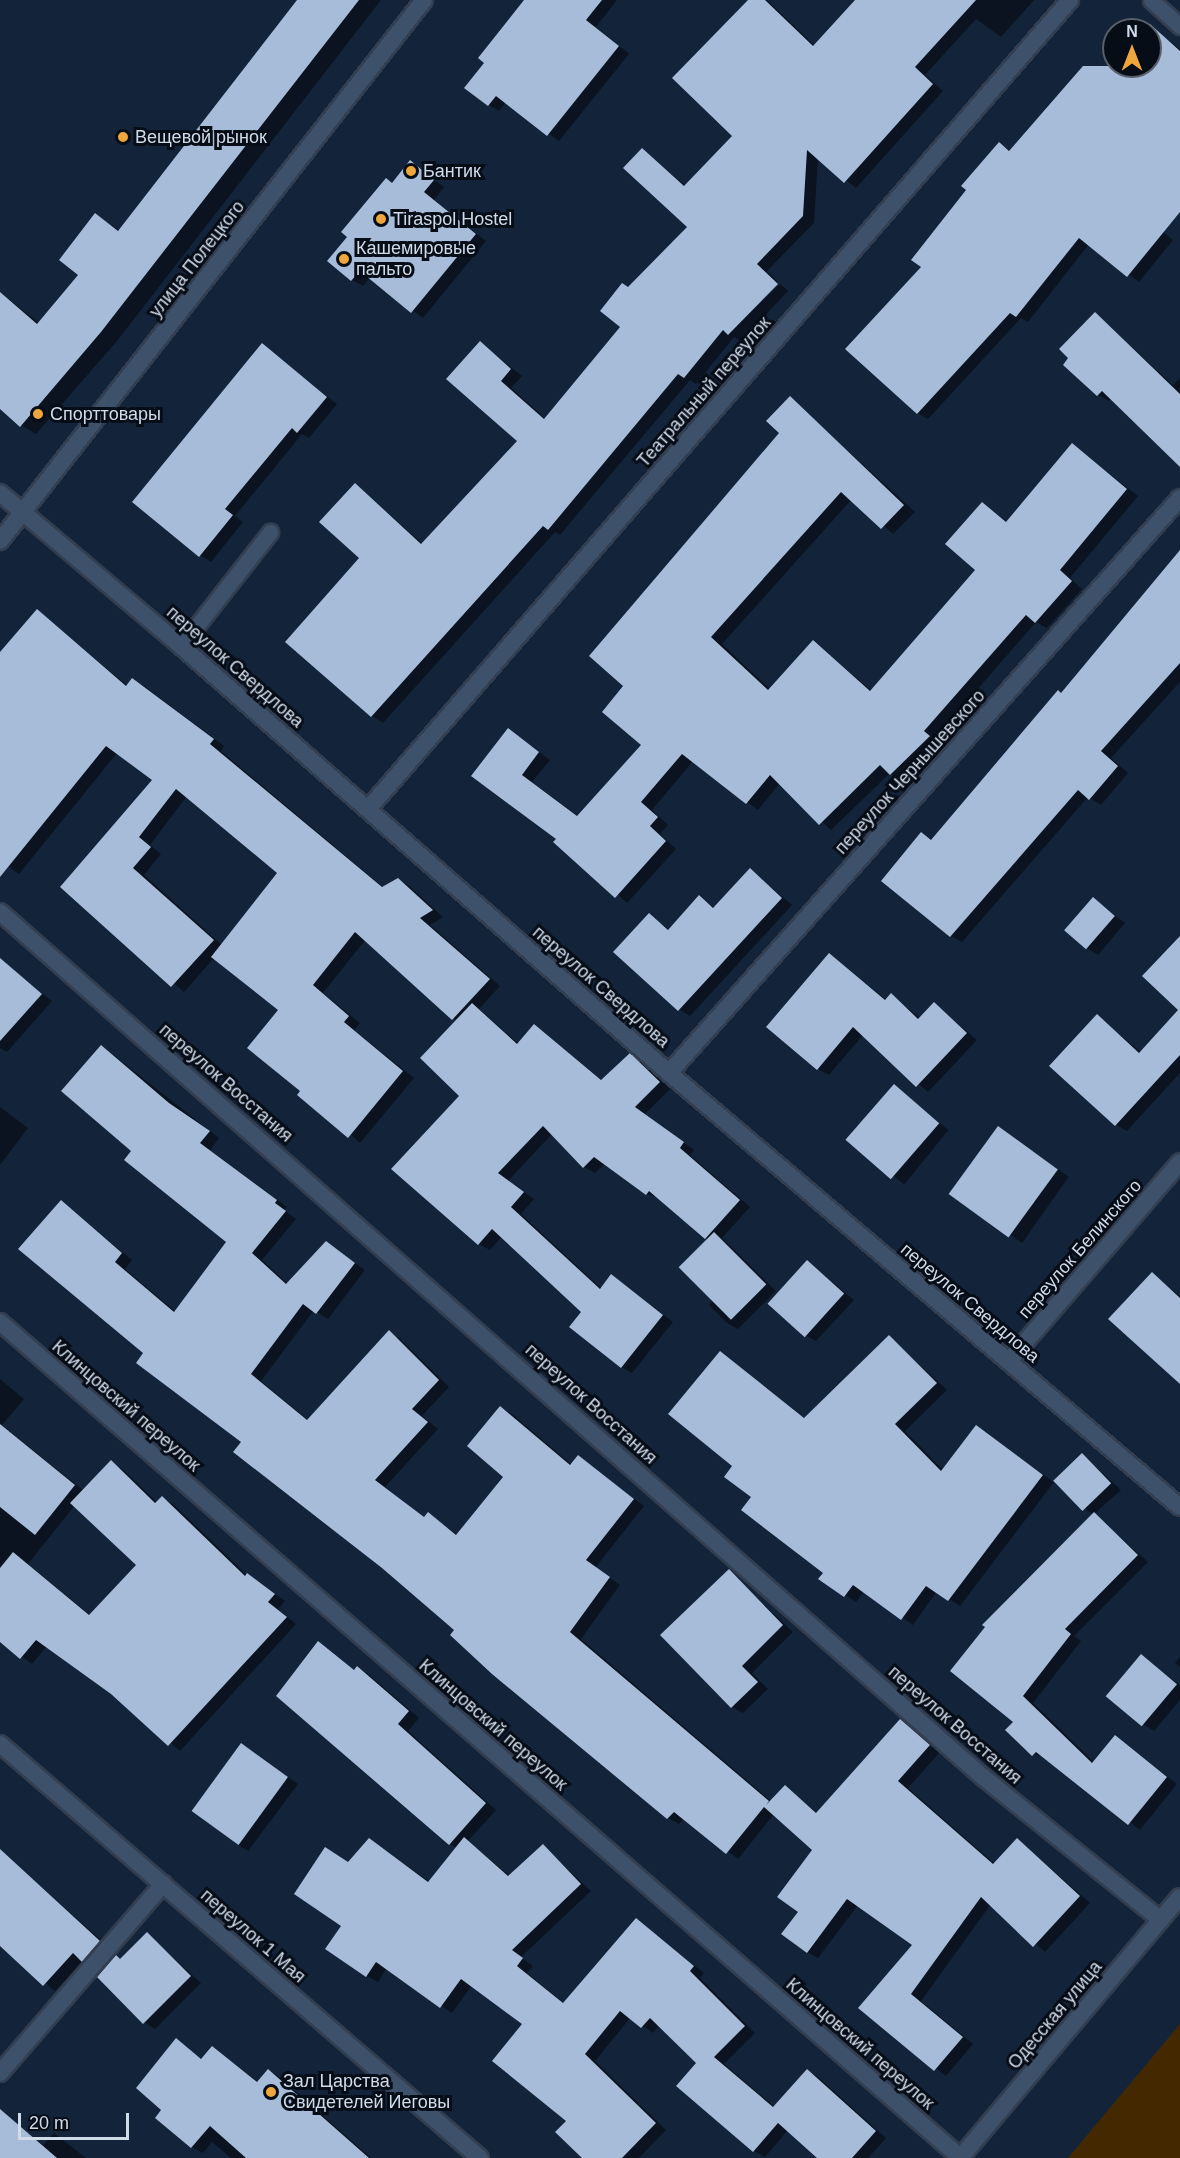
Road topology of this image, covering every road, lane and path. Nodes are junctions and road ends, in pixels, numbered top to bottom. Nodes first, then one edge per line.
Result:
1 (424, 0) edge
2 (1070, 0) edge
3 (1151, 0) edge
4 (1180, 26) edge
5 (0, 493) edge
6 (1180, 498) edge
7 (23, 513) junction
8 (270, 532) dead end
9 (0, 541) edge
10 (181, 646) junction
11 (368, 809) junction
12 (0, 912) edge
13 (669, 1073) junction
14 (1180, 1162) edge
15 (0, 1322) edge
16 (1009, 1361) junction
17 (1180, 1507) edge
18 (4, 1751) edge
19 (163, 1884) junction
20 (1180, 1897) edge
21 (1161, 1920) junction
22 (0, 2073) edge
23 (480, 2158) edge
24 (960, 2158) edge

1 - 7 street, улица Полецкого
2 - 11 street, Театральный переулок
3 - 4 lane
5 - 7 street, переулок Свердлова
6 - 13 street, переулок Чернышевского
7 - 9 street, улица Полецкого
7 - 10 street, переулок Свердлова
8 - 10 lane
10 - 11 street, переулок Свердлова
11 - 13 street, переулок Свердлова
12 - 21 street, переулок Восстания
13 - 16 street, переулок Свердлова
14 - 16 street, переулок Белинского
15 - 24 street, Клинцовский переулок
16 - 17 street, переулок Свердлова
18 - 19 street, переулок 1 Мая
19 - 22 street
19 - 23 street, переулок 1 Мая
20 - 21 street, Одесская улица
21 - 24 street, Одесская улица

